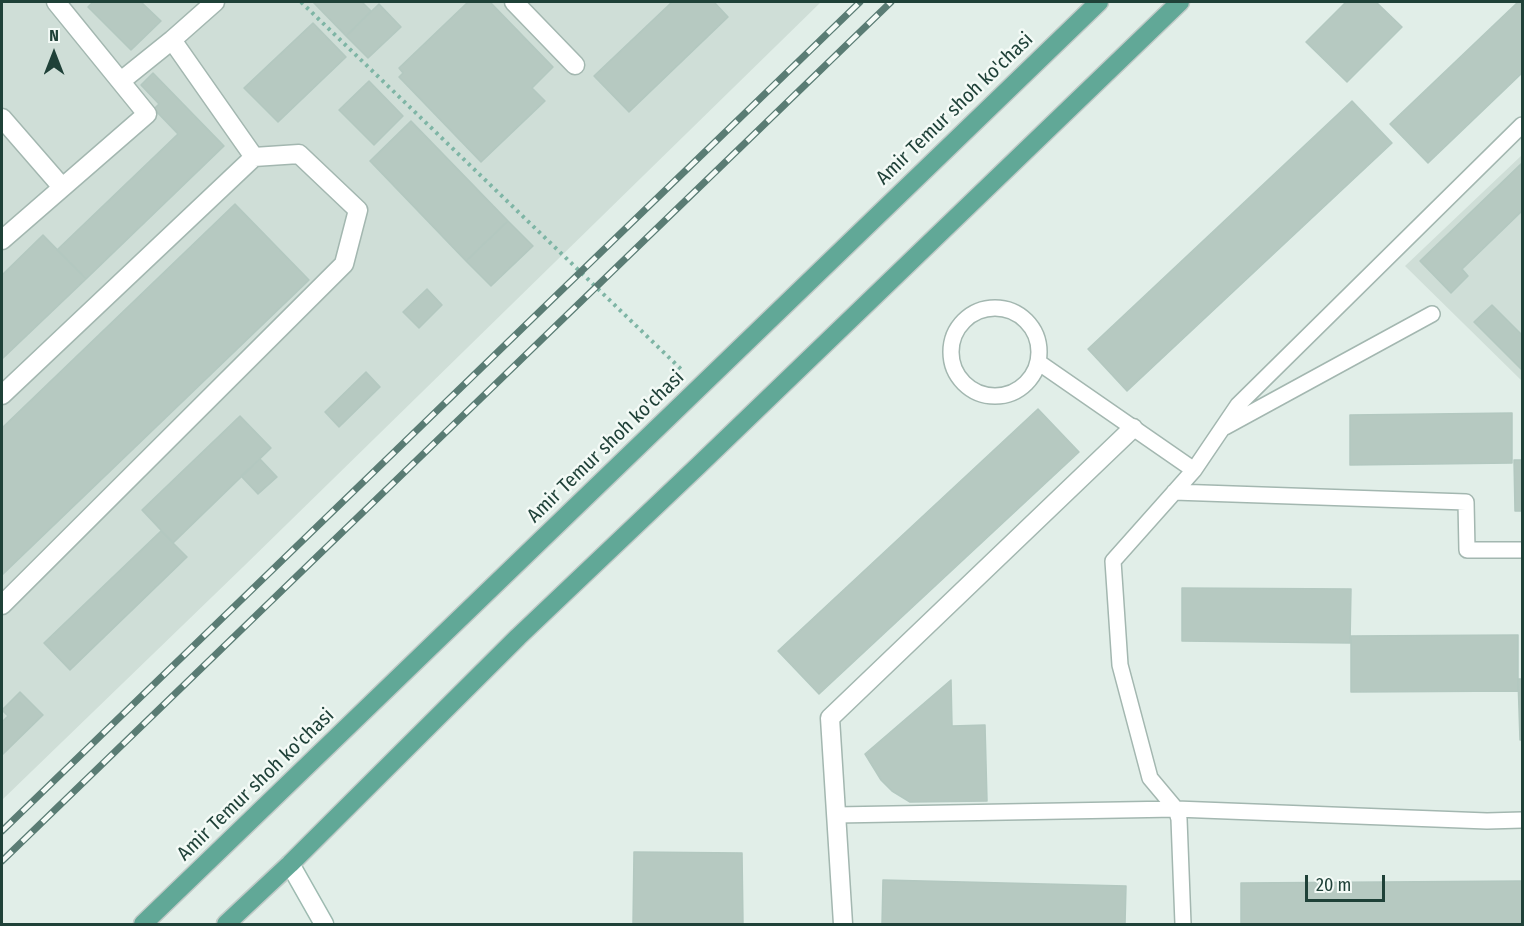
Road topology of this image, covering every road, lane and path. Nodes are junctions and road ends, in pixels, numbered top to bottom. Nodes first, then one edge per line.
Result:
1 (56, 2) edge
2 (215, 2) edge
3 (302, 2) edge
4 (514, 2) edge
5 (1099, 2) edge
6 (1180, 2) edge
7 (172, 40) junction
8 (575, 65) dead end
9 (121, 81) junction
10 (2, 118) edge
11 (1522, 125) edge
12 (254, 157) junction
13 (62, 187) junction
14 (2, 240) edge
15 (1432, 314) dead end
16 (1038, 362) junction
17 (699, 388) junction
18 (2, 395) edge
19 (1133, 428) junction
20 (1222, 428) junction
21 (1194, 470) junction
22 (1174, 492) junction
23 (1522, 550) edge
24 (2, 606) edge
25 (1176, 809) junction
26 (836, 815) junction
27 (1522, 820) edge
28 (291, 864) junction
29 (143, 924) edge
30 (226, 924) edge
31 (324, 924) edge
32 (843, 924) edge
33 (1183, 924) edge

1 - 9 street
2 - 7 street
3 - 17 path
4 - 8 street
5 - 17 main road, Amir Temur shoh ko'chasi
6 - 28 main road
7 - 9 street
7 - 12 street
9 - 13 street
10 - 13 street
11 - 20 lane
12 - 18 street
12 - 24 street
13 - 14 street
15 - 20 lane
16 - 16 lane
16 - 19 lane
17 - 29 main road, Amir Temur shoh ko'chasi
19 - 21 lane
19 - 26 street
20 - 21 lane
21 - 22 lane
22 - 23 lane
22 - 25 lane
25 - 26 lane
25 - 27 lane
25 - 33 lane
26 - 32 street
28 - 30 main road
28 - 31 street

